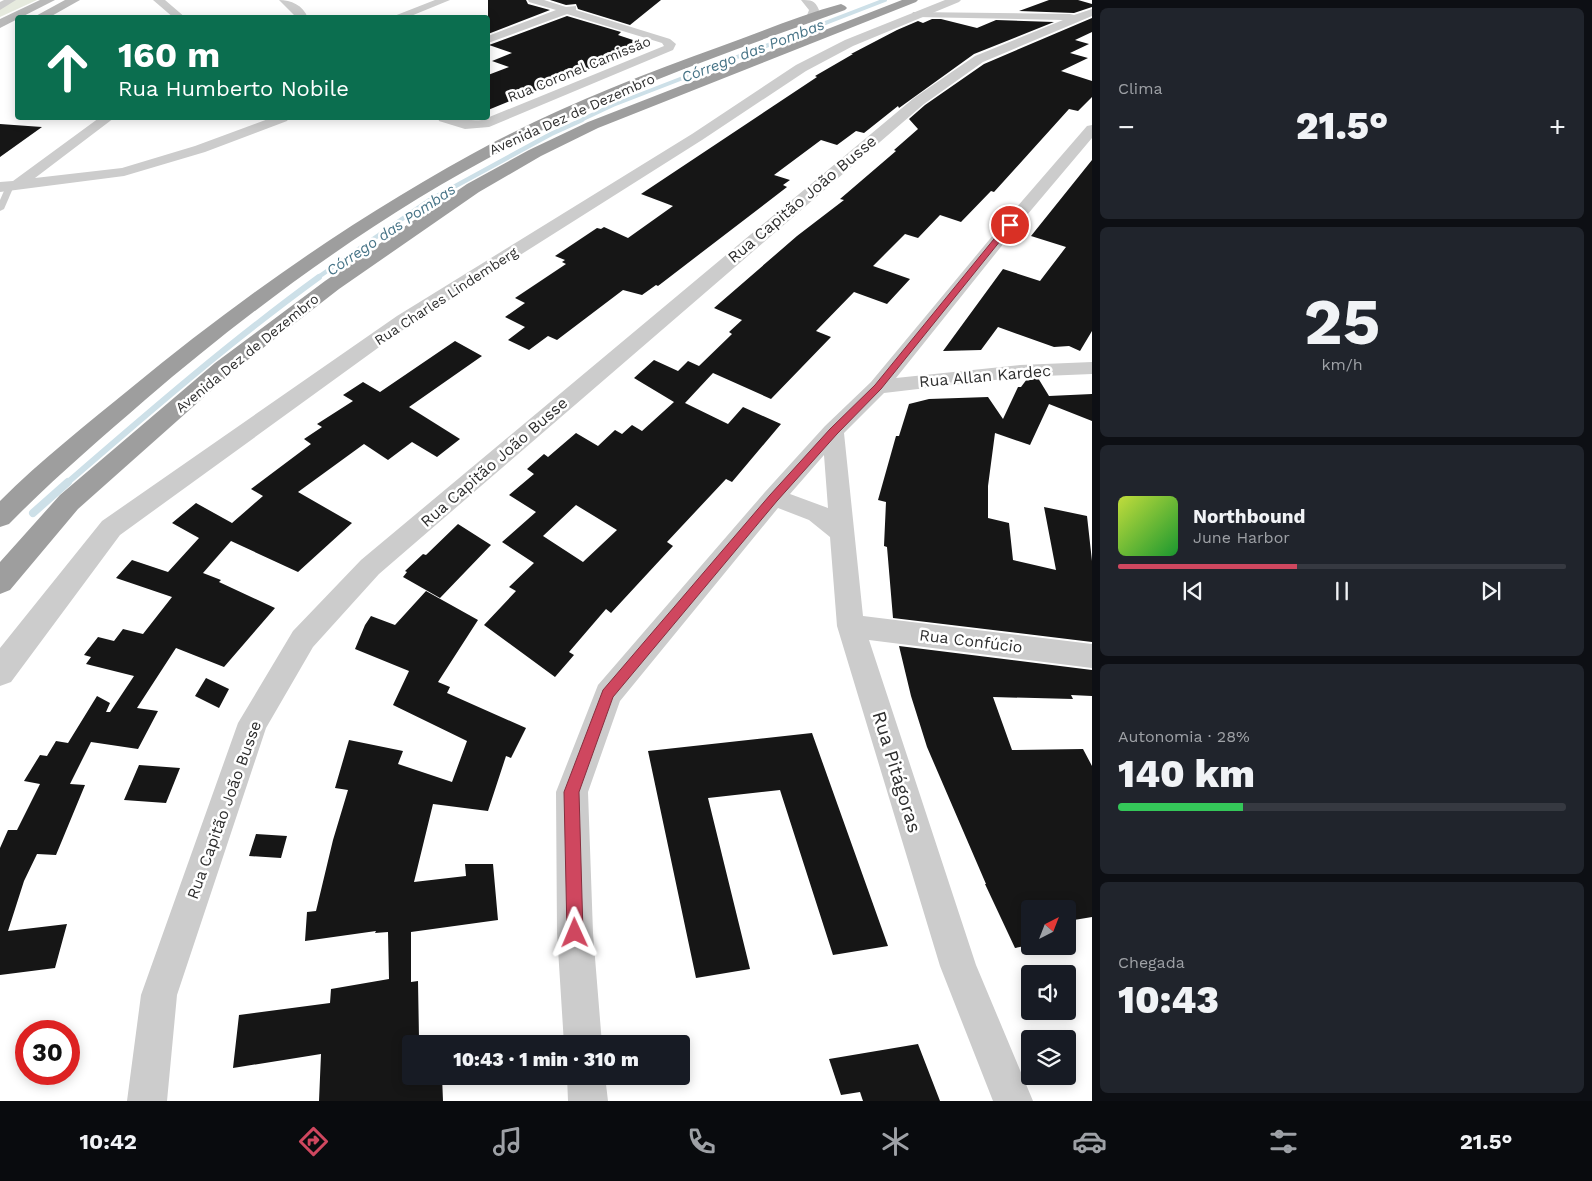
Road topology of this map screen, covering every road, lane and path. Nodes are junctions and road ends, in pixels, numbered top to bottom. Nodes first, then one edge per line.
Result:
1 (11, 0) edge
2 (49, 0) edge
3 (74, 0) edge
4 (158, 0) edge
5 (284, 0) edge
6 (445, 0) edge
7 (533, 0) edge
8 (955, 0) edge
9 (583, 3) dead end
10 (852, 4) dead end
11 (0, 7) edge
12 (915, 7) edge
13 (809, 9) edge
14 (566, 10) junction
15 (18, 15) edge
16 (44, 15) edge
17 (177, 15) edge
18 (302, 15) edge
19 (402, 15) edge
20 (1088, 16) edge
21 (15, 17) edge
22 (0, 24) edge
23 (15, 29) edge
24 (0, 36) edge
25 (490, 39) edge
26 (104, 120) edge
27 (277, 120) edge
28 (450, 120) edge
29 (1092, 129) edge
30 (9, 186) edge
31 (1, 204) edge
32 (1092, 368) edge
33 (878, 387) junction
34 (833, 431) junction
35 (773, 498) junction
36 (0, 517) edge
37 (841, 532) junction
38 (0, 582) edge
39 (851, 626) junction
40 (1092, 656) edge
41 (0, 672) edge
42 (582, 1035) edge
43 (587, 1085) edge
44 (147, 1101) edge
45 (588, 1101) edge
46 (1013, 1101) edge

1 - 11 street
2 - 15 main road
3 - 16 main road
4 - 17 street
5 - 18 street
6 - 19 street
7 - 14 street, Rua Coronel Camissão
8 - 12 street, Rua Charles Lindemberg
9 - 14 street
10 - 13 highway, Avenida Dez de Dezembro
12 - 20 street
12 - 38 highway, Avenida Dez de Dezembro
12 - 41 street, Rua Charles Lindemberg
13 - 36 highway, Avenida Dez de Dezembro
14 - 25 street
14 - 28 street, Rua Coronel Camissão
20 - 44 street, Rua Capitão João Busse
21 - 22 main road
23 - 24 main road
26 - 30 street
27 - 30 street
29 - 33 street
30 - 31 lane
32 - 33 street, Rua Allan Kardec
33 - 34 street
34 - 35 street
34 - 37 street, Rua Pitágoras
35 - 37 street
35 - 42 street
37 - 39 street, Rua Pitágoras
39 - 40 street, Rua Confúcio
39 - 46 street, Rua Pitágoras
43 - 45 street

